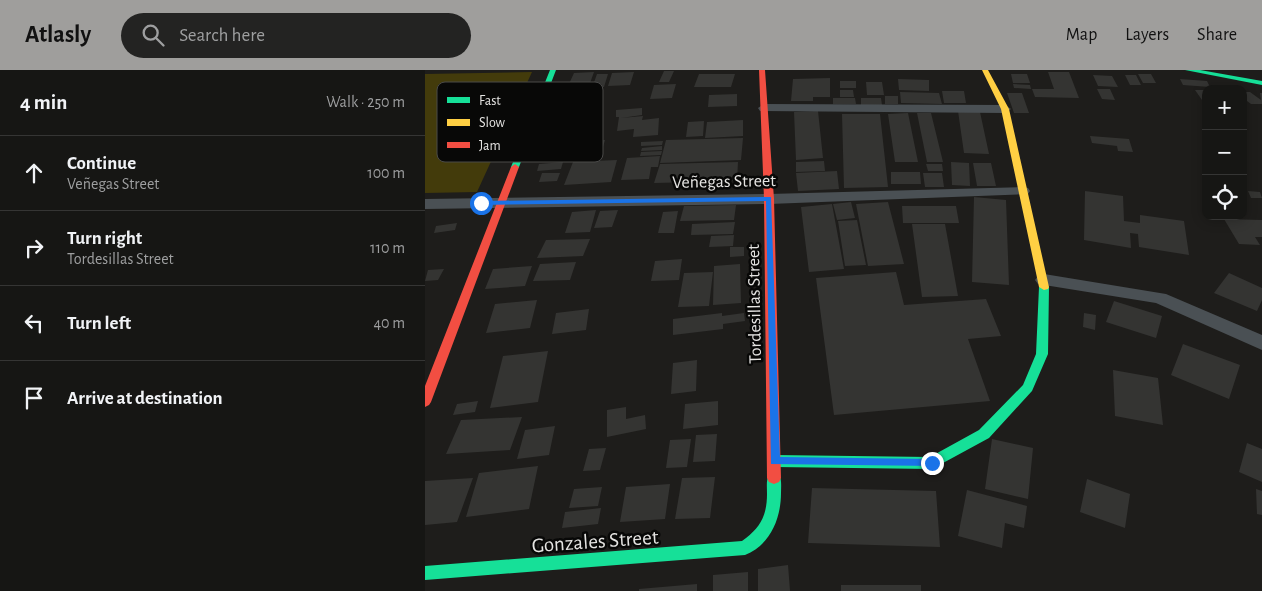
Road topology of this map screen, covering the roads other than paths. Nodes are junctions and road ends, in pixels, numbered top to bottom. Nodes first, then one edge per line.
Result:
1 (553, 70) edge
2 (762, 70) edge
3 (985, 70) edge
4 (1188, 70) edge
5 (548, 82) edge
6 (1262, 82) edge
7 (764, 108) junction
8 (1005, 109) junction
9 (518, 162) edge
10 (1023, 191) junction
11 (769, 199) junction
12 (503, 202) junction
13 (425, 204) edge
14 (1044, 280) junction
15 (1262, 343) edge
16 (425, 402) edge
17 (775, 461) junction
18 (764, 535) joint
19 (425, 573) edge

1 - 5 street
2 - 7 street, Tordesillas Street
3 - 8 street
4 - 6 street
7 - 8 street
7 - 11 street, Tordesillas Street
8 - 10 street
9 - 12 street
10 - 11 street, Veñegas Street
10 - 14 street
11 - 12 street, Veñegas Street
11 - 17 street, Tordesillas Street
12 - 13 street, Veñegas Street
12 - 16 street
14 - 15 street
14 - 17 street
17 - 18 street, Tordesillas Street
18 - 19 street, Gonzales Street

